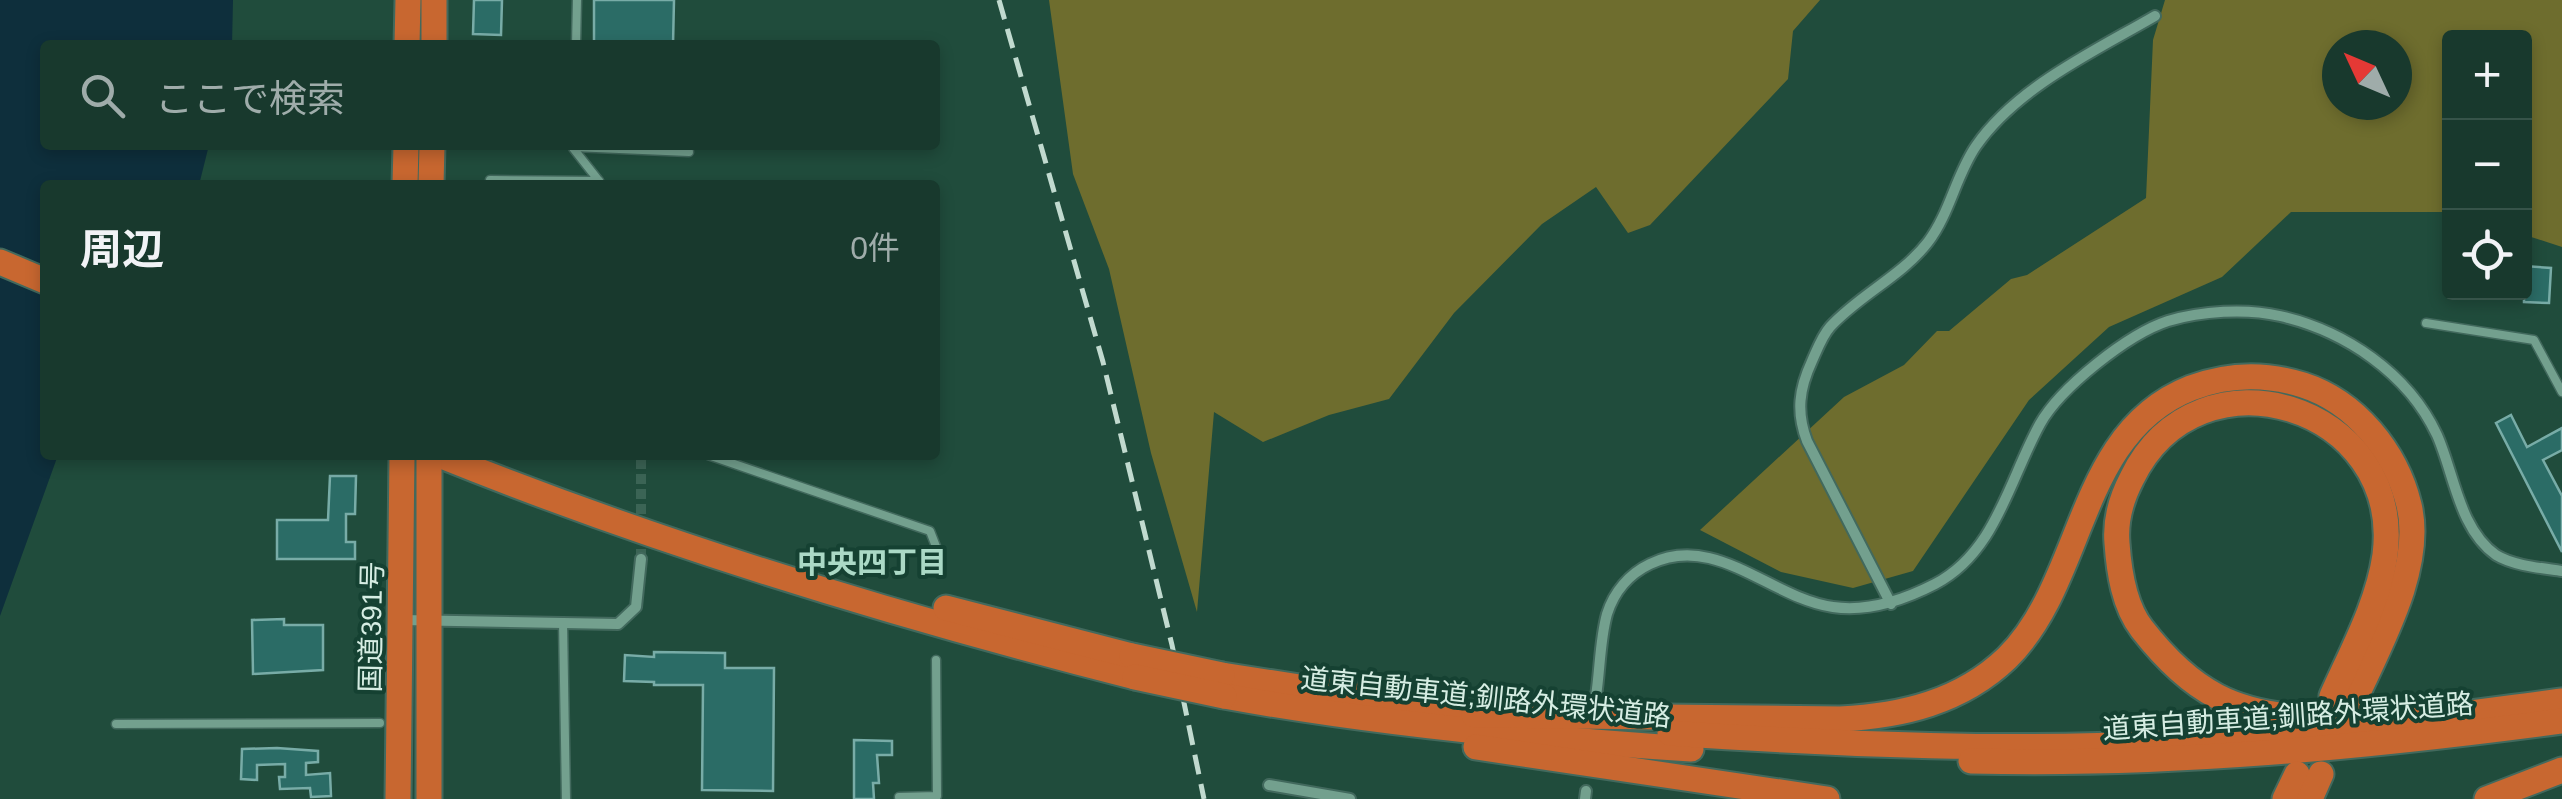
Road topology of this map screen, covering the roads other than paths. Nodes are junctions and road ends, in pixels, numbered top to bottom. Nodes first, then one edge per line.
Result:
1 (408, 0) edge
2 (434, 0) edge
3 (577, 0) edge
4 (2155, 16) dead end
5 (407, 40) edge
6 (434, 40) edge
7 (576, 40) edge
8 (406, 150) edge
9 (432, 150) edge
10 (576, 150) edge
11 (650, 150) edge
12 (689, 152) dead end
13 (405, 180) edge
14 (431, 180) edge
15 (597, 180) edge
16 (0, 262) edge
17 (0, 278) edge
18 (40, 279) edge
19 (40, 294) edge
20 (2426, 323) dead end
21 (2562, 392) edge
22 (402, 460) edge
23 (429, 460) edge
24 (456, 460) edge
25 (485, 460) edge
26 (723, 460) edge
27 (522, 481) junction
28 (937, 549) dead end
29 (640, 559) tunnel mouth
30 (2562, 571) edge
31 (1891, 604) junction
32 (401, 620) junction
33 (427, 620) junction
34 (563, 622) junction
35 (936, 660) dead end
36 (1223, 686) junction
37 (1596, 696) dead end
38 (2562, 701) edge
39 (1305, 710) junction
40 (1474, 715) junction
41 (2418, 720) junction
42 (2562, 721) edge
43 (116, 724) dead end
44 (380, 724) dead end
45 (2317, 757) junction
46 (2562, 770) edge
47 (1269, 785) dead end
48 (899, 797) edge
49 (398, 799) edge
50 (428, 799) edge
51 (566, 799) edge
52 (1350, 799) edge
53 (1827, 799) edge
54 (2285, 799) edge
55 (2310, 799) edge
56 (2487, 799) edge

1 - 5 highway
2 - 6 highway
3 - 7 lane
4 - 31 street
8 - 13 highway
9 - 14 highway
10 - 15 lane
11 - 12 lane
16 - 18 highway
17 - 19 highway
20 - 21 lane
22 - 32 highway, 国道391号
23 - 33 highway, 国道391号
24 - 27 highway, 道東自動車道;釧路外環状道路
25 - 27 highway, 道東自動車道;釧路外環状道路
26 - 28 lane
27 - 36 highway, 道東自動車道;釧路外環状道路, bridge
29 - 34 street
30 - 31 street
31 - 37 street
32 - 33 street
32 - 49 highway, 国道391号
33 - 34 street
33 - 50 highway, 国道391号
34 - 51 lane
35 - 48 lane
36 - 39 highway, 道東自動車道;釧路外環状道路
36 - 40 highway, 道東自動車道;釧路外環状道路
38 - 41 highway, 道東自動車道;釧路外環状道路
39 - 45 highway, 道東自動車道;釧路外環状道路
39 - 53 highway
40 - 41 highway
40 - 45 highway, 道東自動車道;釧路外環状道路
41 - 45 highway, 道東自動車道;釧路外環状道路
42 - 45 highway, 道東自動車道;釧路外環状道路
43 - 44 lane
45 - 54 highway
45 - 55 highway
46 - 56 highway
47 - 52 street

